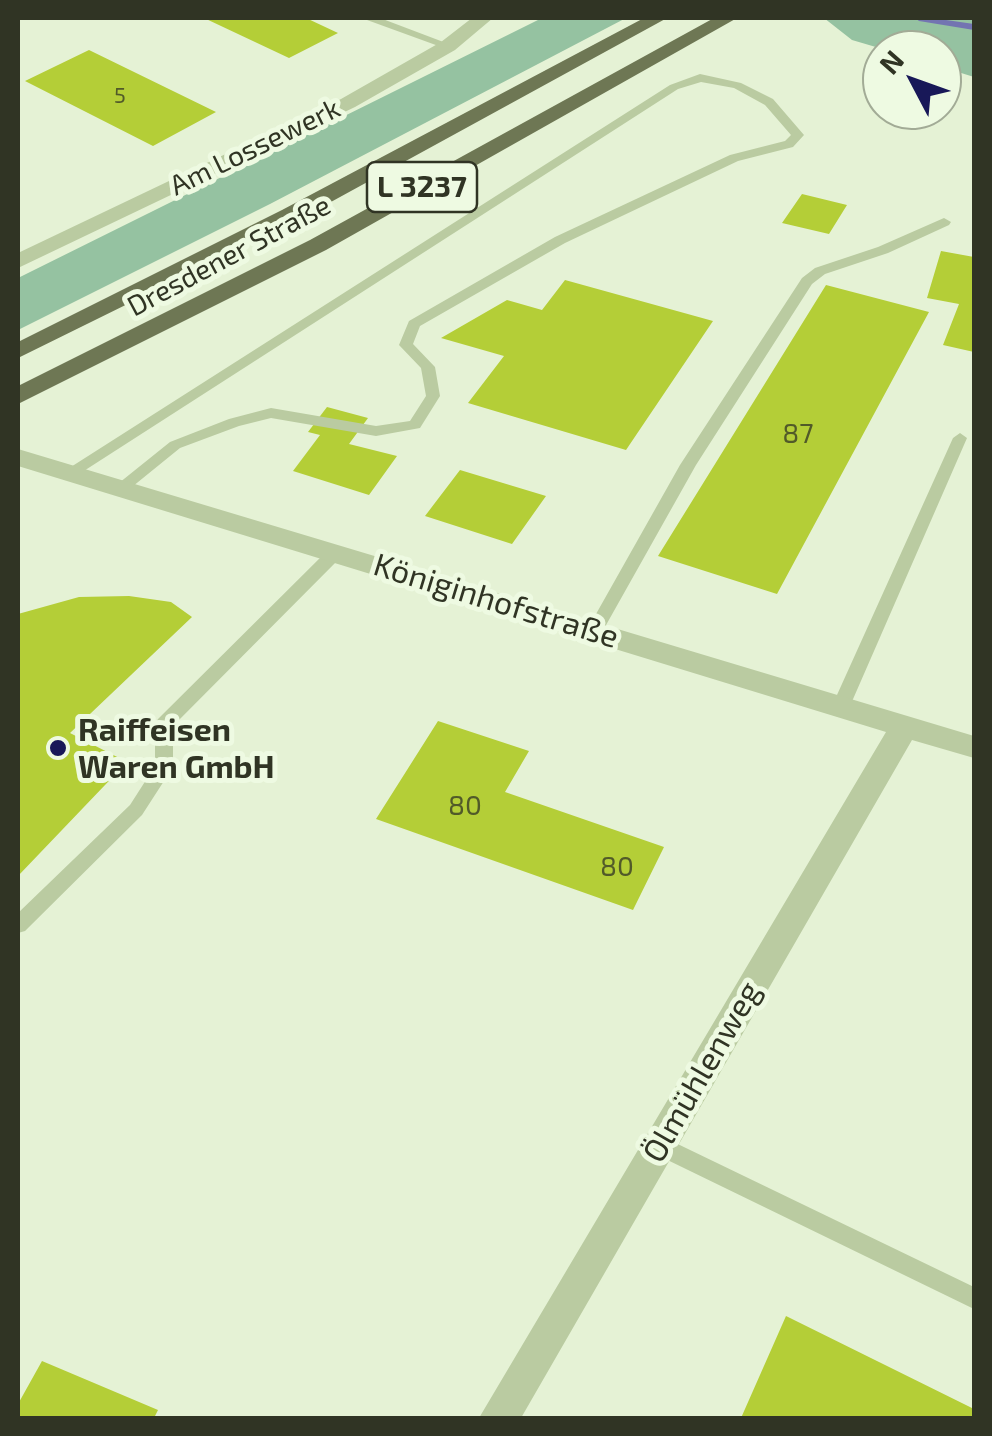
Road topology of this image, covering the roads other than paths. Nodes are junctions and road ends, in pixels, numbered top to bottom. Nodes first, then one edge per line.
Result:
1 (371, 18) edge
2 (483, 18) edge
3 (657, 18) edge
4 (728, 18) edge
5 (448, 46) junction
6 (944, 222) dead end
7 (18, 260) edge
8 (18, 351) edge
9 (18, 396) edge
10 (960, 438) dead end
11 (18, 456) edge
12 (71, 472) junction
13 (122, 487) junction
14 (336, 552) junction
15 (594, 630) junction
16 (841, 706) junction
17 (905, 726) junction
18 (974, 746) edge
19 (18, 926) edge
20 (660, 1145) junction
21 (974, 1298) edge
22 (499, 1418) edge

1 - 5 lane
2 - 5 street, Am Lossewerk
3 - 8 main road, Dresdener Straße / L 3237
4 - 9 main road, Dresdener Straße / L 3237
5 - 7 street, Am Lossewerk
6 - 15 lane
10 - 16 lane
11 - 12 street, Königinhofstraße
12 - 13 street, Königinhofstraße
12 - 13 lane
13 - 14 street, Königinhofstraße
14 - 15 street, Königinhofstraße
14 - 19 lane
15 - 16 street, Königinhofstraße
16 - 17 street, Königinhofstraße
17 - 18 street, Königinhofstraße
17 - 20 street, Ölmühlenweg
20 - 21 lane
20 - 22 street, Ölmühlenweg

